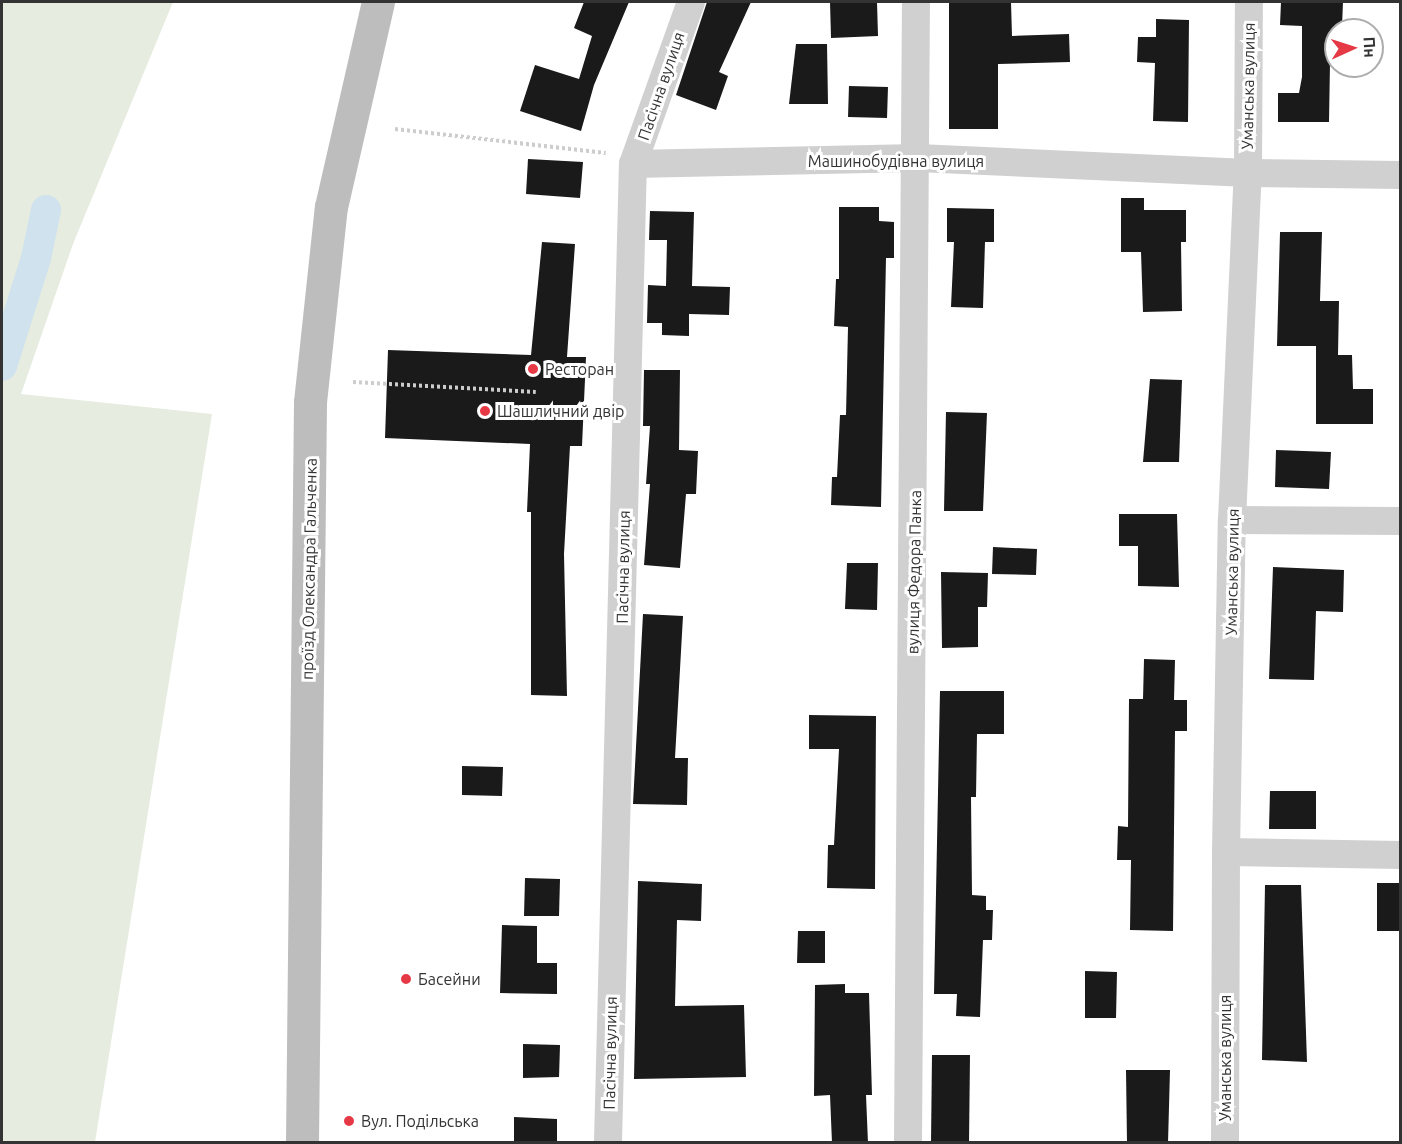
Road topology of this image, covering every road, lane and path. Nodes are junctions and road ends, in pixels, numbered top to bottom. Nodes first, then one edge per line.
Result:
1 (378, 2) edge
2 (691, 2) edge
3 (916, 2) edge
4 (1250, 2) edge
5 (395, 129) dead end
6 (918, 158) junction
7 (633, 164) junction
8 (1248, 173) junction
9 (1401, 175) edge
10 (353, 382) dead end
11 (536, 392) dead end
12 (1232, 520) junction
13 (1401, 521) edge
14 (1226, 852) junction
15 (1401, 855) edge
16 (302, 1143) edge
17 (608, 1143) edge
18 (908, 1143) edge
19 (1226, 1143) edge

1 - 16 main road, проїзд Олександра Гальченка
2 - 7 street, Пасічна вулиця
3 - 6 street, вулиця Федора Панка
4 - 8 street, Уманська вулиця
5 - 7 path
6 - 7 street, Машинобудівна вулиця
6 - 8 street, Машинобудівна вулиця
6 - 18 street, вулиця Федора Панка
7 - 17 street, Пасічна вулиця
8 - 9 street, Машинобудівна вулиця
8 - 12 street, Уманська вулиця
10 - 11 path
12 - 13 street
12 - 14 street, Уманська вулиця
14 - 15 street
14 - 19 street, Уманська вулиця

